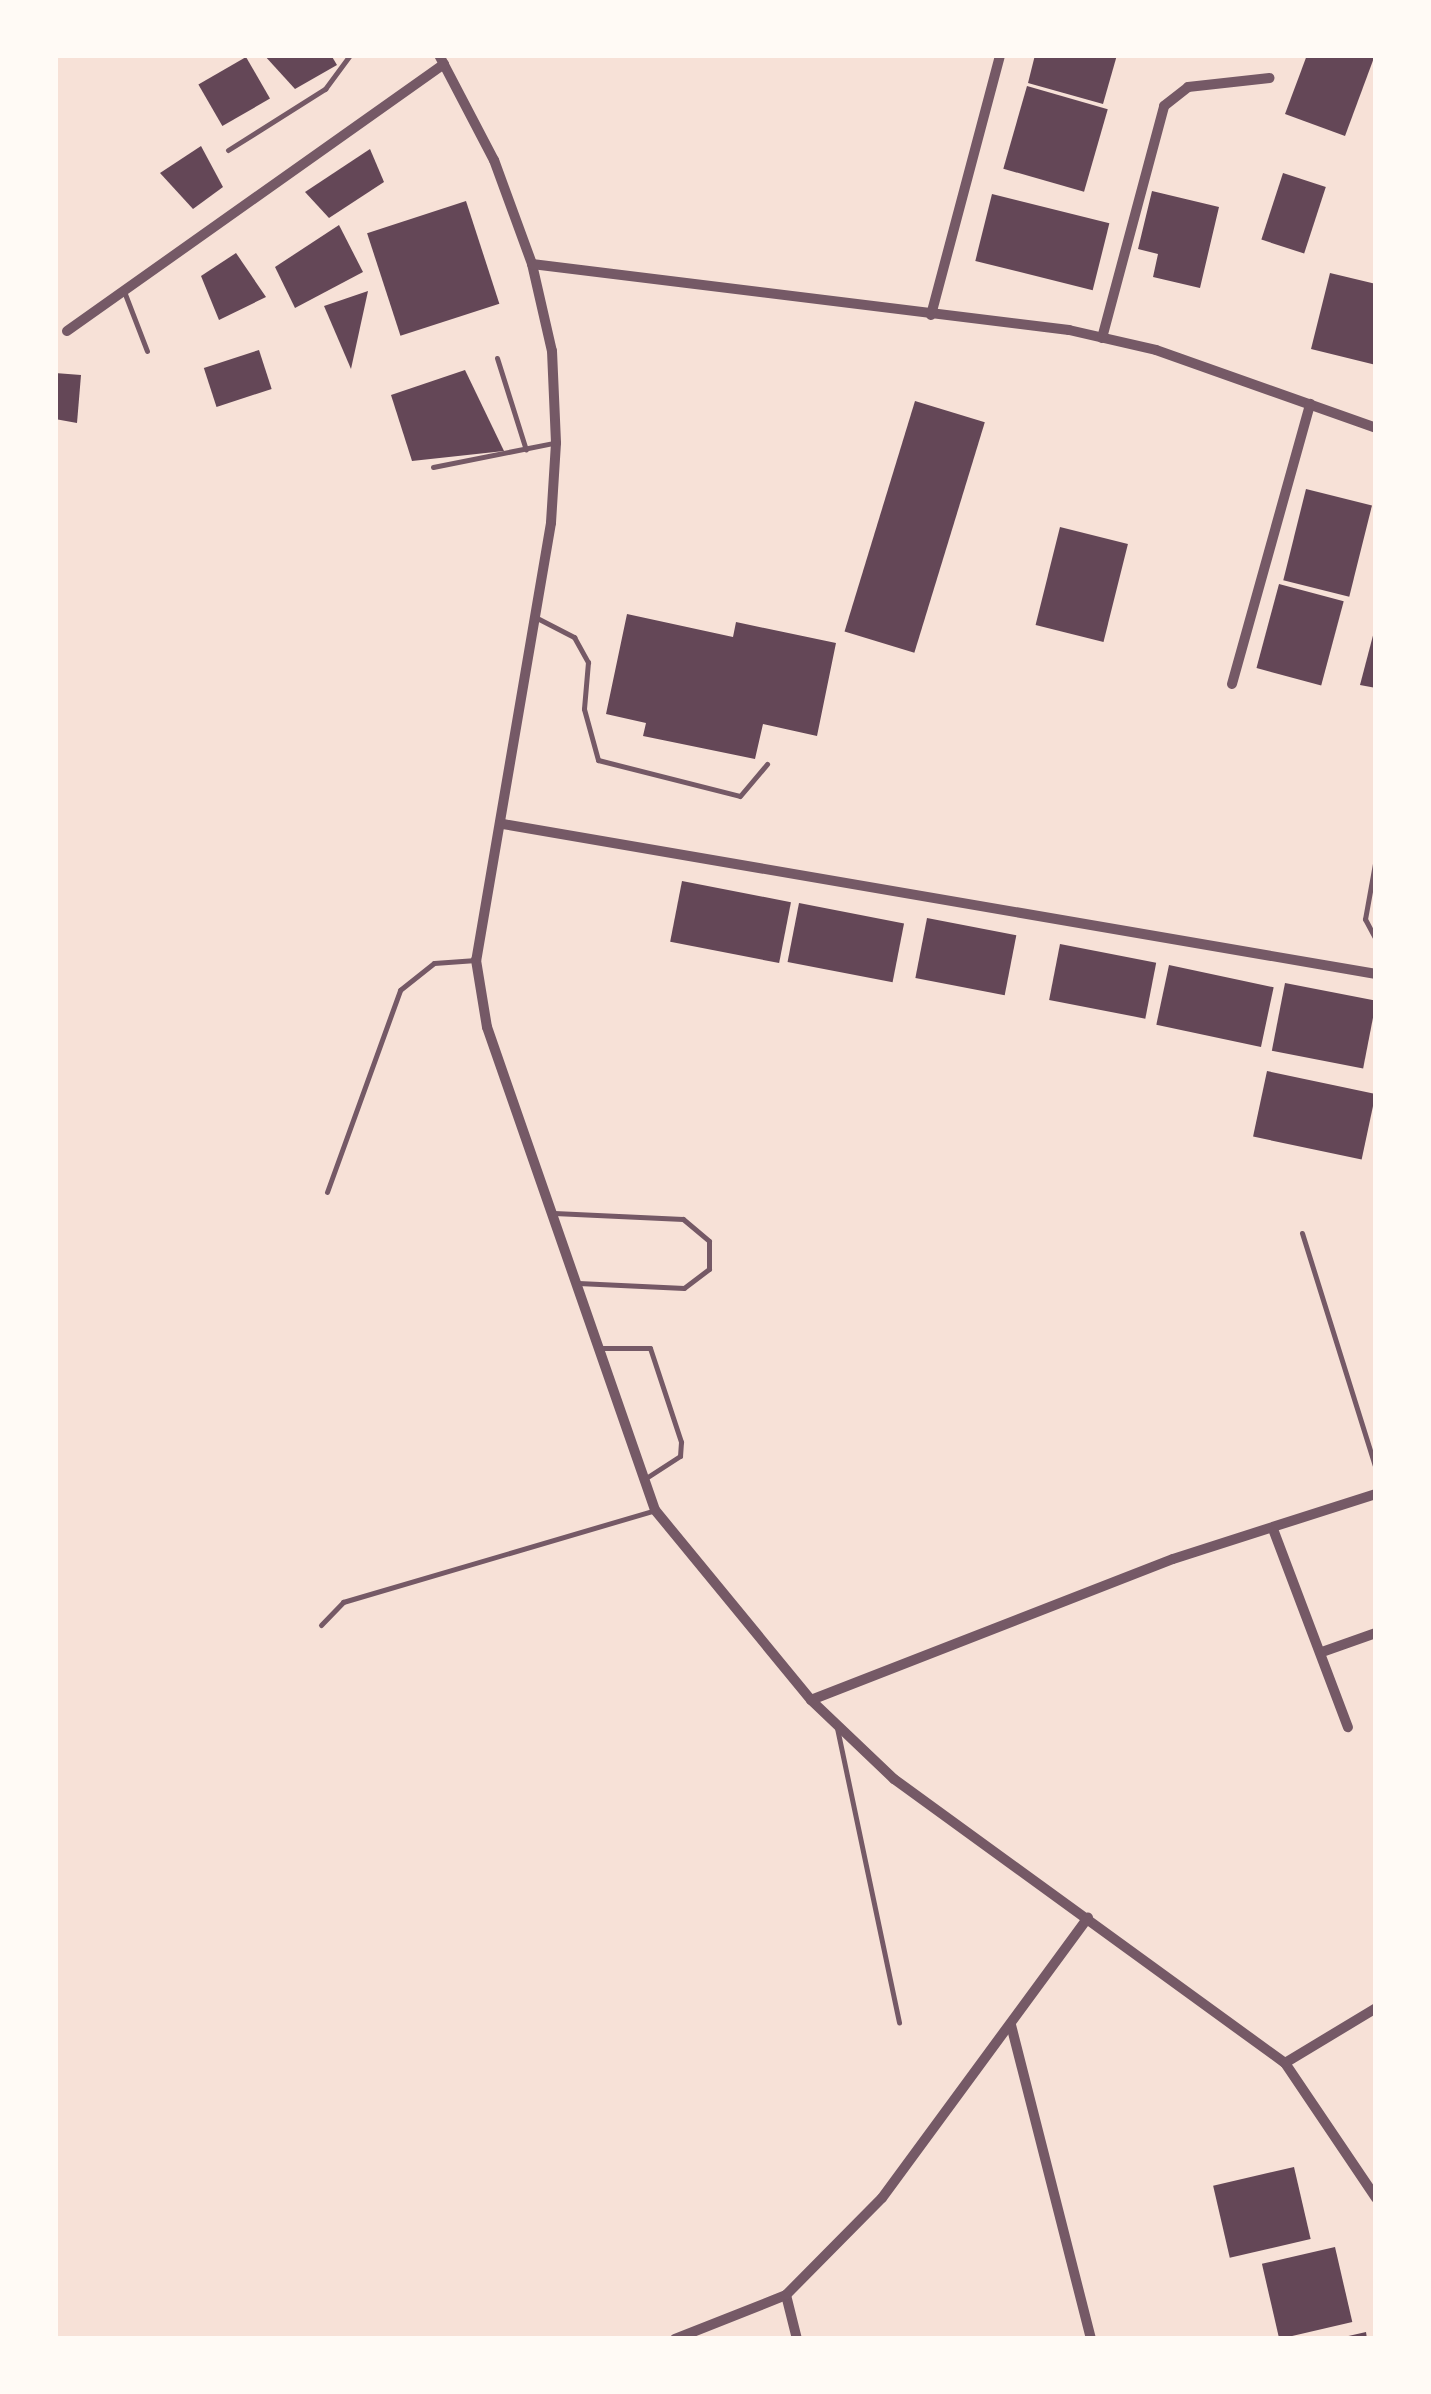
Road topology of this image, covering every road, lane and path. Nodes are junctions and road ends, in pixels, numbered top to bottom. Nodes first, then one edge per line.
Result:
1 (350, 55) edge
2 (1000, 55) edge
3 (441, 59) edge
4 (1270, 78) dead end
5 (228, 150) dead end
6 (532, 264) junction
7 (122, 286) junction
8 (931, 316) junction
9 (67, 331) dead end
10 (1102, 338) junction
11 (147, 351) dead end
12 (497, 358) dead end
13 (1310, 404) junction
14 (1376, 428) edge
15 (556, 443) junction
16 (526, 450) junction
17 (433, 467) dead end
18 (535, 616) junction
19 (1232, 684) dead end
20 (767, 764) dead end
21 (503, 824) junction
22 (1376, 858) edge
23 (1376, 940) edge
24 (476, 960) junction
25 (1376, 974) edge
26 (327, 1192) dead end
27 (551, 1213) junction
28 (1302, 1232) dead end
29 (575, 1283) junction
30 (599, 1348) junction
31 (1376, 1469) edge
32 (643, 1480) junction
33 (1376, 1494) edge
34 (655, 1510) junction
35 (1273, 1529) junction
36 (321, 1625) dead end
37 (1376, 1634) edge
38 (1322, 1652) junction
39 (811, 1700) junction
40 (836, 1724) junction
41 (1348, 1727) dead end
42 (1088, 1918) junction
43 (1376, 2008) edge
44 (900, 2023) dead end
45 (1011, 2025) junction
46 (1285, 2063) junction
47 (1376, 2198) edge
48 (786, 2295) junction
49 (675, 2339) edge
50 (797, 2339) edge
51 (1091, 2339) edge

1 - 5 lane
2 - 8 street
3 - 6 street
3 - 7 street
4 - 10 street
6 - 8 street
6 - 15 street
7 - 9 street
7 - 11 lane
8 - 10 street
10 - 13 street
12 - 16 lane
13 - 14 street
13 - 19 street
15 - 16 lane
15 - 18 street
16 - 17 lane
18 - 20 lane
18 - 21 street
21 - 24 street
21 - 25 street
22 - 23 lane
24 - 26 lane
24 - 27 street
27 - 29 street
27 - 29 lane
28 - 31 lane
29 - 30 street
30 - 32 street
30 - 32 lane
32 - 34 street
33 - 35 street
34 - 36 lane
34 - 39 street
35 - 38 street
35 - 39 street
37 - 38 street
38 - 41 street
39 - 40 street
40 - 42 street
40 - 44 lane
42 - 45 street
42 - 46 street
43 - 46 street
45 - 48 street
45 - 51 street
46 - 47 street
48 - 49 street
48 - 50 street

